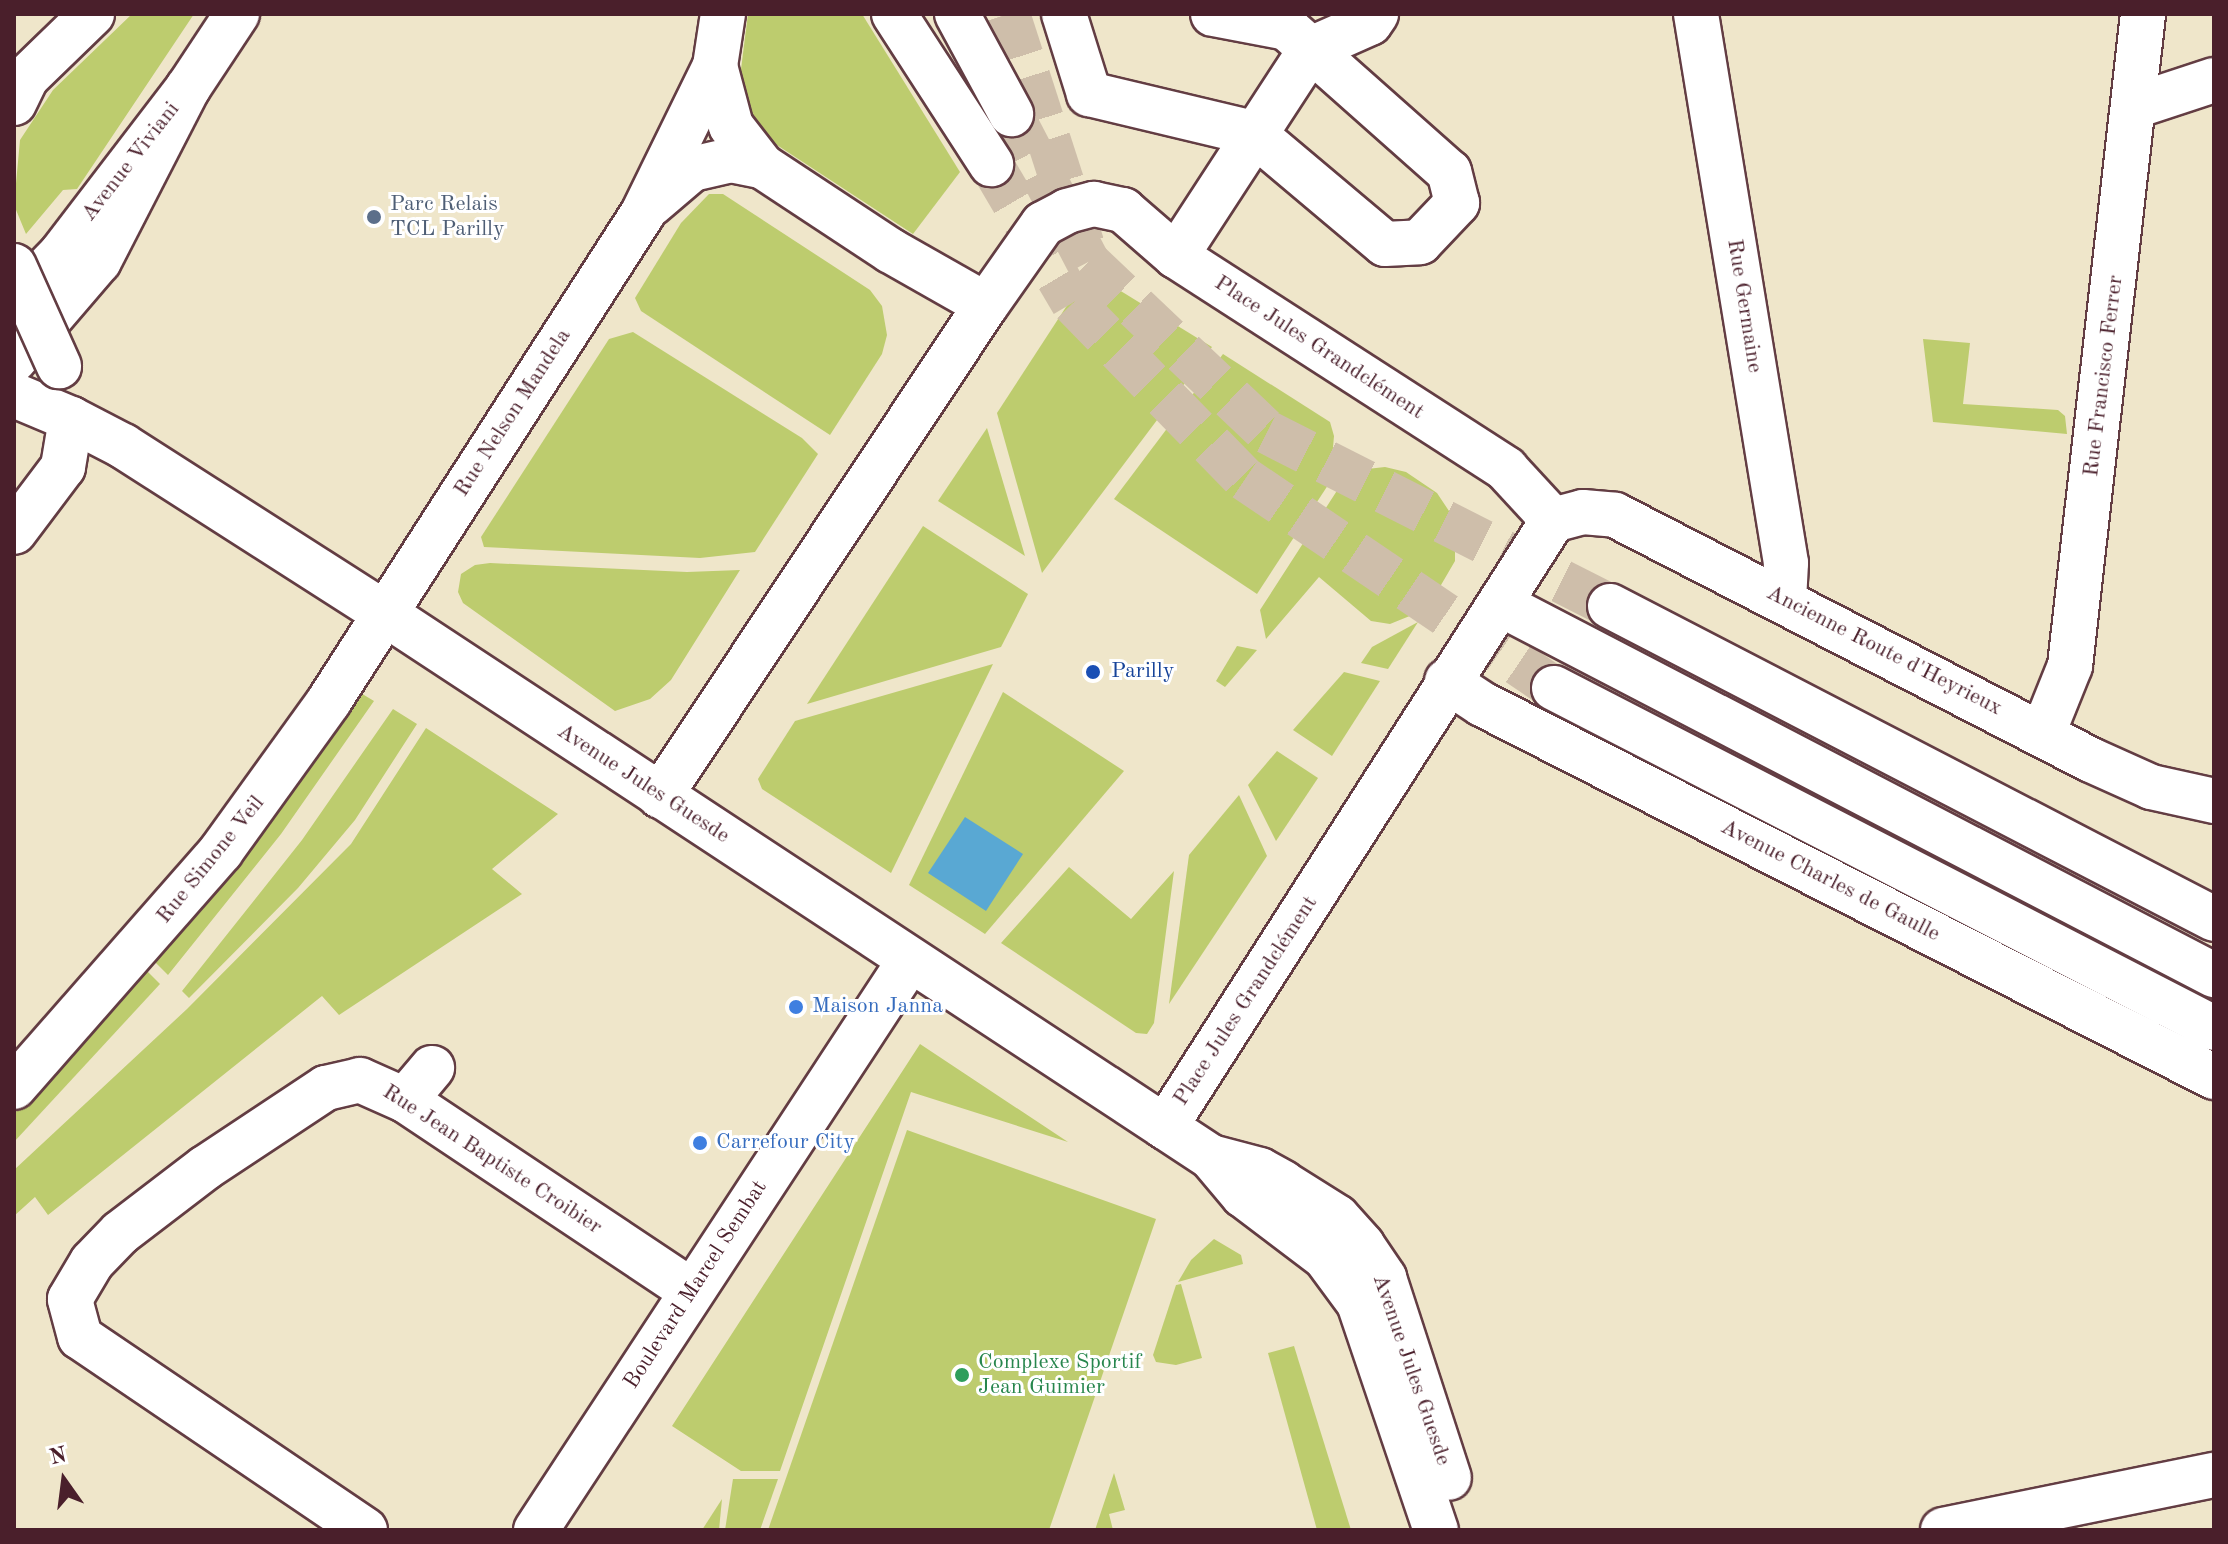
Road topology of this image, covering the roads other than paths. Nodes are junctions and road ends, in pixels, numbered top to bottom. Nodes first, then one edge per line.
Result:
1 (92, 14) edge
2 (237, 14) edge
3 (723, 14) edge
4 (894, 14) edge
5 (957, 14) edge
6 (1064, 14) edge
7 (1213, 14) edge
8 (1376, 14) edge
9 (1696, 14) edge
10 (2143, 14) edge
11 (1294, 30) edge
12 (715, 66) junction
13 (2214, 80) edge
14 (188, 88) junction
15 (14, 103) edge
16 (2135, 106) junction
17 (1011, 114) tunnel mouth
18 (1253, 133) junction
19 (991, 164) tunnel mouth
20 (762, 166) junction
21 (643, 213) junction
22 (1176, 256) junction
23 (14, 266) edge
24 (14, 302) edge
25 (986, 305) junction
26 (17, 385) edge
27 (71, 419) junction
28 (1553, 520) junction
29 (14, 532) edge
30 (1784, 598) junction
31 (1500, 604) junction
32 (1610, 606) tunnel mouth
33 (384, 613) junction
34 (1447, 681) junction
35 (1554, 688) tunnel mouth
36 (2043, 733) junction
37 (660, 796) junction
38 (2214, 801) edge
39 (2214, 919) edge
40 (910, 960) junction
41 (2214, 975) edge
42 (2214, 1028) edge
43 (2214, 1077) edge
44 (14, 1087) edge
45 (1165, 1127) junction
46 (1211, 1157) junction
47 (691, 1291) junction
48 (2214, 1475) edge
49 (365, 1530) edge
50 (536, 1530) edge
51 (1436, 1530) edge
52 (1464, 1530) edge
53 (1943, 1530) edge

1 - 15 main road
2 - 14 main road, Avenue Viviani
3 - 12 main road
4 - 19 main road
5 - 17 main road
6 - 18 main road
7 - 11 main road
8 - 11 main road
9 - 30 main road, Rue Germaine
10 - 16 main road, Rue Francisco Ferrer
11 - 18 main road
11 - 18 main road
12 - 20 main road
12 - 21 main road, Rue Nelson Mandela
13 - 16 main road
14 - 24 main road, Avenue Viviani
14 - 26 main road
16 - 36 main road, Rue Francisco Ferrer
18 - 22 main road
20 - 21 main road, Rue Nelson Mandela
20 - 25 main road, Rue Nelson Mandela
21 - 33 main road, Rue Nelson Mandela
22 - 25 main road, Place Jules Grandclément
22 - 28 main road, Place Jules Grandclément
23 - 27 main road, bridge
25 - 37 main road, Place Jules Grandclément
26 - 27 main road, Avenue Jules Guesde
27 - 29 main road
27 - 33 main road, Avenue Jules Guesde
28 - 30 main road, Ancienne Route d'Heyrieux
28 - 31 main road, Place Jules Grandclément
30 - 36 main road, Ancienne Route d'Heyrieux
31 - 34 main road, Place Jules Grandclément
31 - 41 main road
32 - 39 main road
33 - 37 main road, Avenue Jules Guesde
33 - 44 main road, Rue Simone Veil
34 - 43 main road, Avenue Charles de Gaulle
34 - 45 main road, Place Jules Grandclément
35 - 42 main road, Avenue Charles de Gaulle
36 - 38 main road, Ancienne Route d'Heyrieux
37 - 40 main road, Avenue Jules Guesde
40 - 45 main road, Avenue Jules Guesde
40 - 47 main road, Boulevard Marcel Sembat
45 - 46 main road, Avenue Jules Guesde
46 - 51 main road, Avenue Jules Guesde
46 - 52 main road, Avenue Jules Guesde
47 - 49 main road, Rue Jean Baptiste Croibier
47 - 50 main road, Boulevard Marcel Sembat
48 - 53 main road

